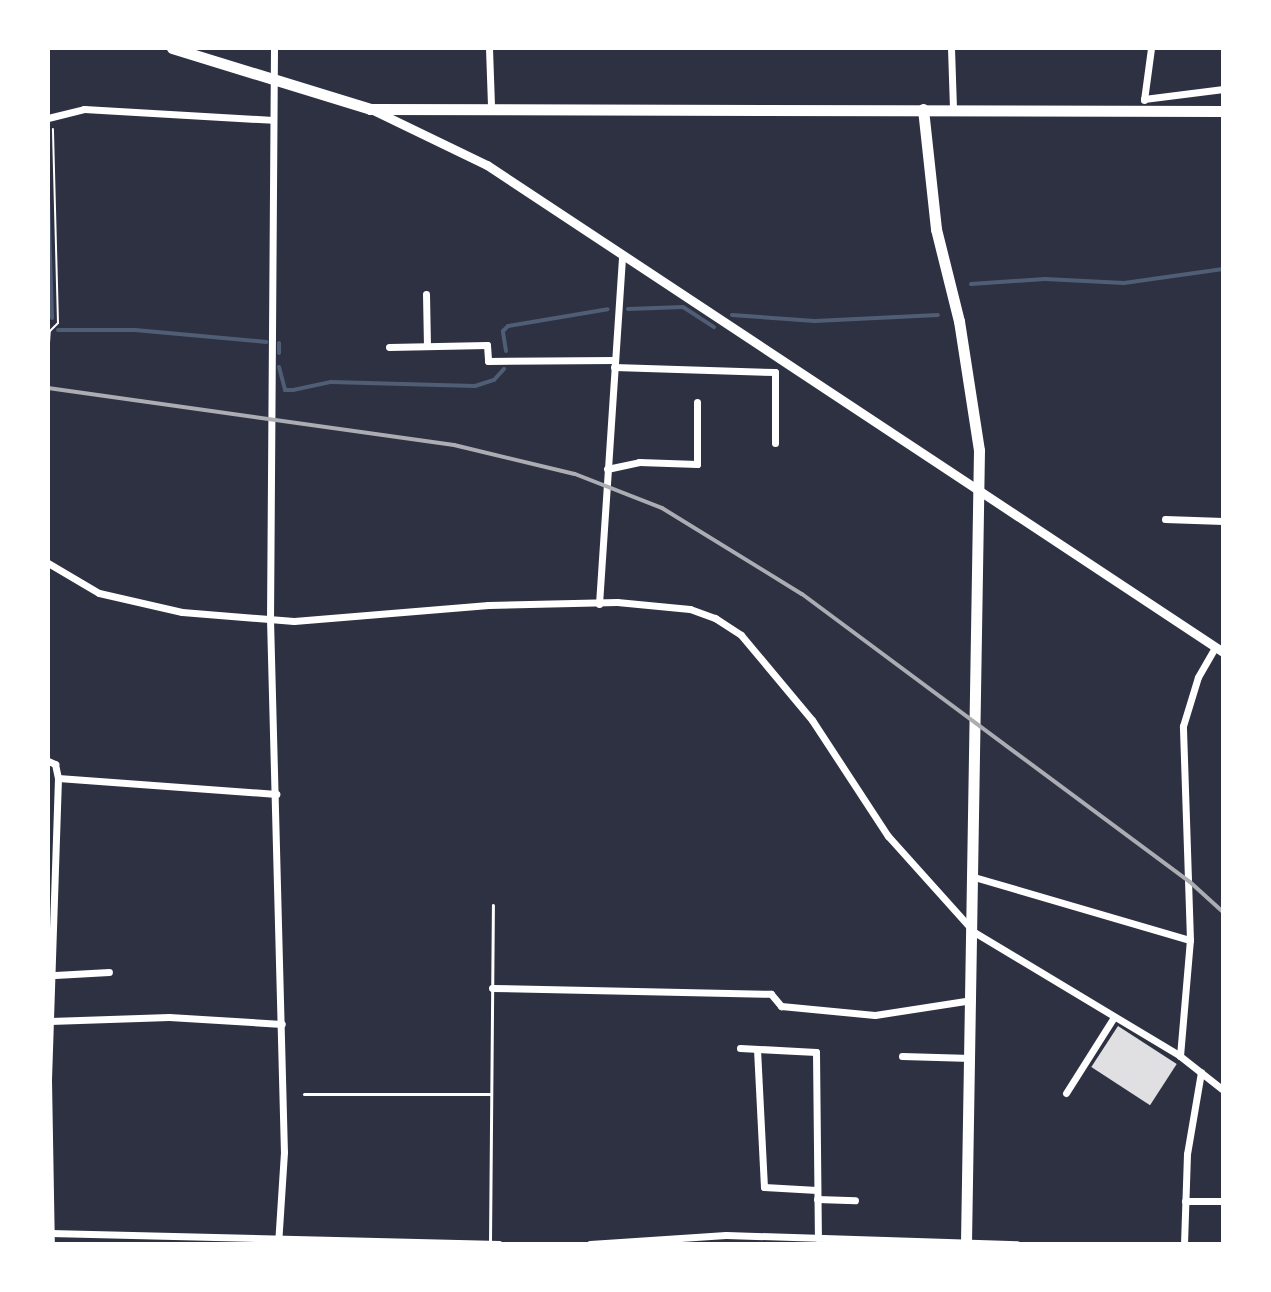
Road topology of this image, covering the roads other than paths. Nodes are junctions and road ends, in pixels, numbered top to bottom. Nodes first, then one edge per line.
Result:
1 (172, 48) edge
2 (274, 48) edge
3 (489, 48) edge
4 (951, 48) edge
5 (1151, 48) edge
6 (273, 77) junction
7 (1223, 89) edge
8 (1143, 104) junction
9 (491, 106) junction
10 (370, 109) junction
11 (923, 109) junction
12 (953, 109) junction
13 (1223, 111) edge
14 (50, 118) edge
15 (273, 120) junction
16 (622, 255) junction
17 (426, 294) dead end
18 (427, 346) junction
19 (389, 347) dead end
20 (782, 359) junction
21 (614, 364) junction
22 (775, 372) junction
23 (697, 402) dead end
24 (775, 443) dead end
25 (607, 469) junction
26 (980, 487) junction
27 (1165, 519) dead end
28 (1223, 521) edge
29 (48, 563) edge
30 (599, 604) junction
31 (270, 619) junction
32 (1219, 649) edge
33 (48, 761) edge
34 (58, 778) junction
35 (276, 794) junction
36 (50, 824) edge
37 (974, 877) junction
38 (493, 905) dead end
39 (974, 932) junction
40 (1190, 940) junction
41 (109, 972) dead end
42 (55, 975) junction
43 (492, 988) junction
44 (972, 1000) junction
45 (1114, 1017) junction
46 (50, 1021) edge
47 (282, 1024) junction
48 (740, 1048) dead end
49 (757, 1049) junction
50 (902, 1056) dead end
51 (1180, 1056) junction
52 (971, 1058) junction
53 (1201, 1072) junction
54 (1223, 1090) edge
55 (1066, 1093) dead end
56 (304, 1094) dead end
57 (491, 1094) junction
58 (49, 1130) edge
59 (817, 1190) junction
60 (817, 1199) junction
61 (855, 1200) dead end
62 (1185, 1201) junction
63 (1223, 1201) edge
64 (50, 1233) edge
65 (818, 1238) junction
66 (781, 1240) edge
67 (278, 1241) edge
68 (490, 1243) edge
69 (966, 1243) edge
70 (51, 1244) edge
71 (499, 1244) edge
72 (590, 1244) edge
73 (1017, 1244) edge
74 (1184, 1244) edge

1 - 6 main road
2 - 6 street
3 - 9 street
4 - 12 street
5 - 8 street
6 - 10 main road
6 - 15 street
7 - 8 street
8 - 12 main road
8 - 13 main road
9 - 10 main road
9 - 11 main road
10 - 16 street
11 - 12 main road
11 - 26 main road
14 - 15 street
15 - 31 street
16 - 20 street
16 - 21 street
17 - 18 street
18 - 19 street
18 - 21 street
20 - 22 street
20 - 26 street
21 - 22 street
21 - 25 street
22 - 24 street
23 - 25 street
25 - 30 street
26 - 32 street
26 - 37 main road
27 - 28 street
29 - 31 street
30 - 31 street
30 - 39 street
31 - 35 street
32 - 40 street
33 - 34 street
34 - 35 street
34 - 36 street
35 - 47 street
36 - 42 street
37 - 39 main road
37 - 40 street
38 - 43 lane
39 - 44 main road
39 - 45 street
40 - 51 street
41 - 42 street
42 - 46 street
43 - 44 street
43 - 57 lane
44 - 52 main road
45 - 51 street
45 - 55 street
46 - 47 street
46 - 58 street
47 - 67 street
48 - 49 street
49 - 59 street
49 - 59 street
50 - 52 street
51 - 53 street
52 - 69 main road
53 - 54 street
53 - 62 street
56 - 57 lane
57 - 68 lane
58 - 64 street
59 - 60 street
60 - 61 street
60 - 65 street
62 - 63 street
62 - 74 street
64 - 67 street
64 - 70 street
65 - 66 street
65 - 69 street
66 - 72 street
67 - 68 street
68 - 71 street
69 - 73 street

